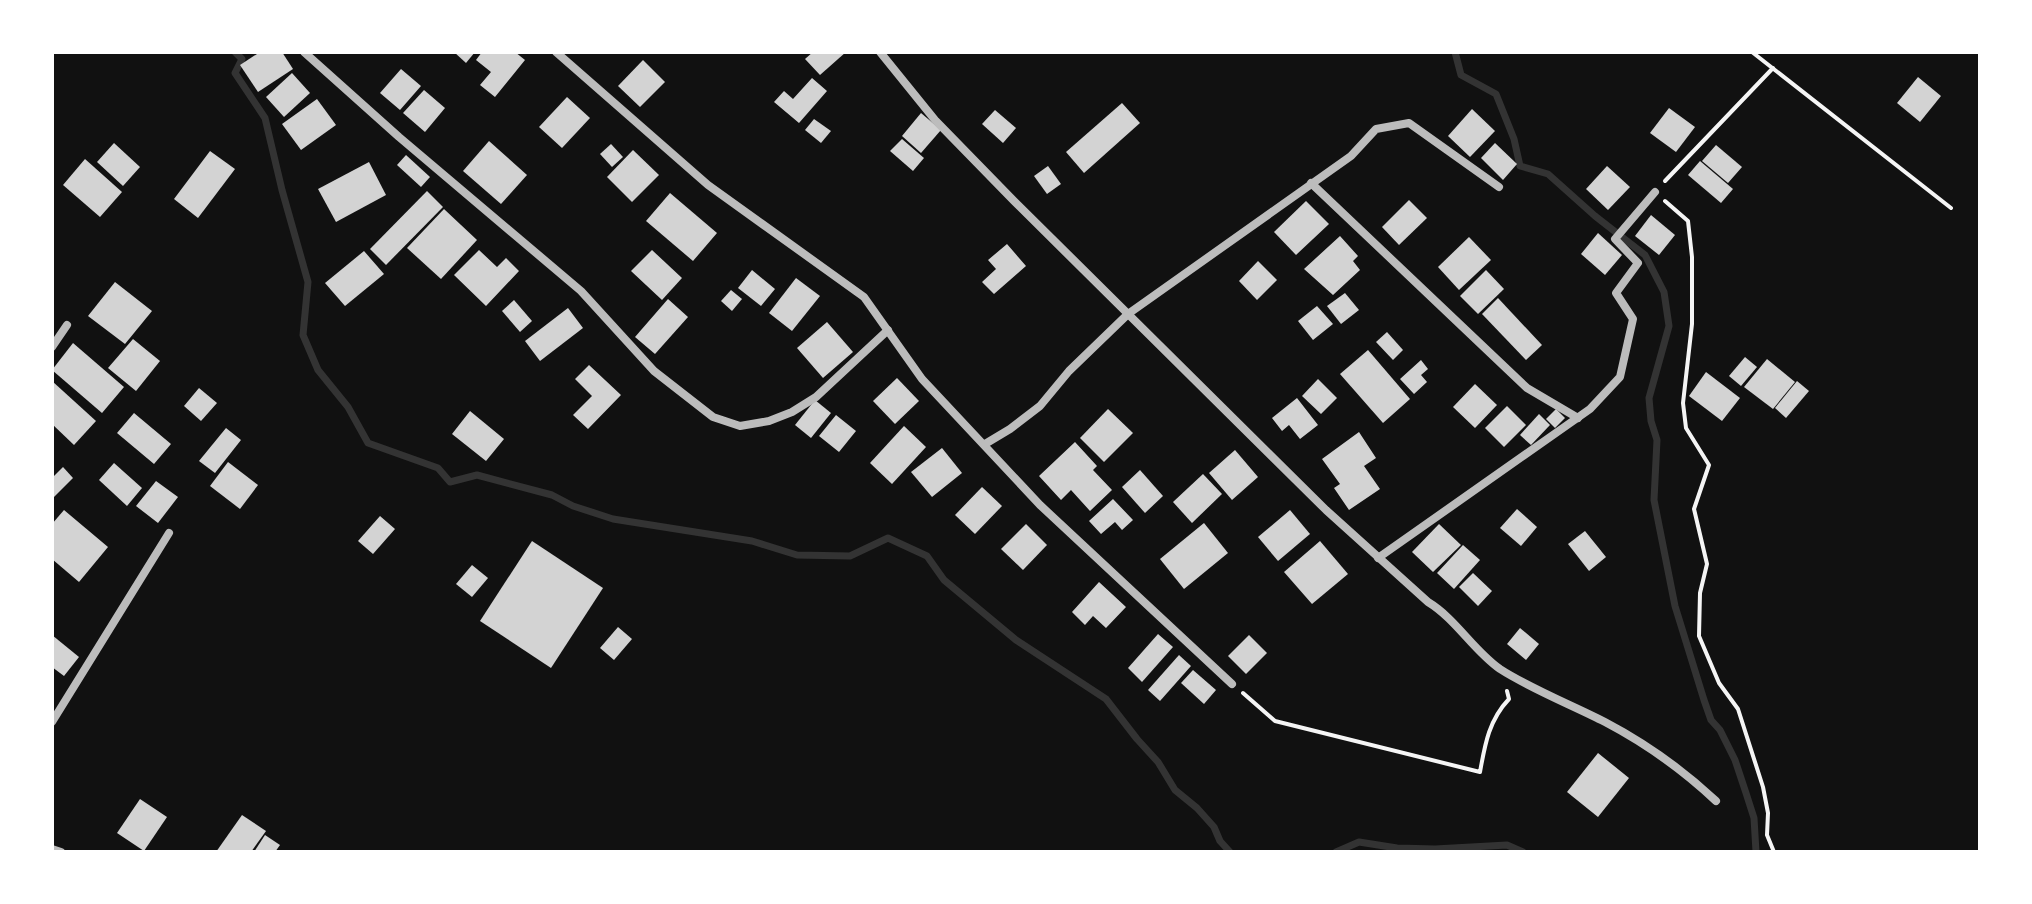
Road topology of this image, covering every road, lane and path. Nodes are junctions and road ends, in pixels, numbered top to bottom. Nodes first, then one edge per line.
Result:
1 (304, 52) edge
2 (556, 52) edge
3 (880, 52) edge
4 (1752, 52) edge
5 (1773, 68) junction
6 (1311, 183) junction
7 (1499, 187) dead end
8 (1655, 192) junction
9 (1951, 208) dead end
10 (1128, 314) junction
11 (67, 325) dead end
12 (888, 330) junction
13 (52, 347) edge
14 (1578, 418) junction
15 (985, 444) junction
16 (169, 533) dead end
17 (1378, 558) junction
18 (1501, 669) junction
19 (1232, 684) joint
20 (52, 722) edge
21 (1716, 801) dead end
22 (52, 849) edge
23 (61, 852) edge
24 (1774, 852) edge

1 - 12 street
2 - 12 street
3 - 10 street
4 - 5 path
5 - 8 path
5 - 9 path
6 - 7 street
6 - 10 street
6 - 14 street
8 - 14 street
8 - 24 path
10 - 15 street
10 - 17 street
11 - 13 street
12 - 15 street
14 - 17 street
15 - 19 street
16 - 20 street
17 - 18 street
18 - 19 path
18 - 21 street
22 - 23 street

